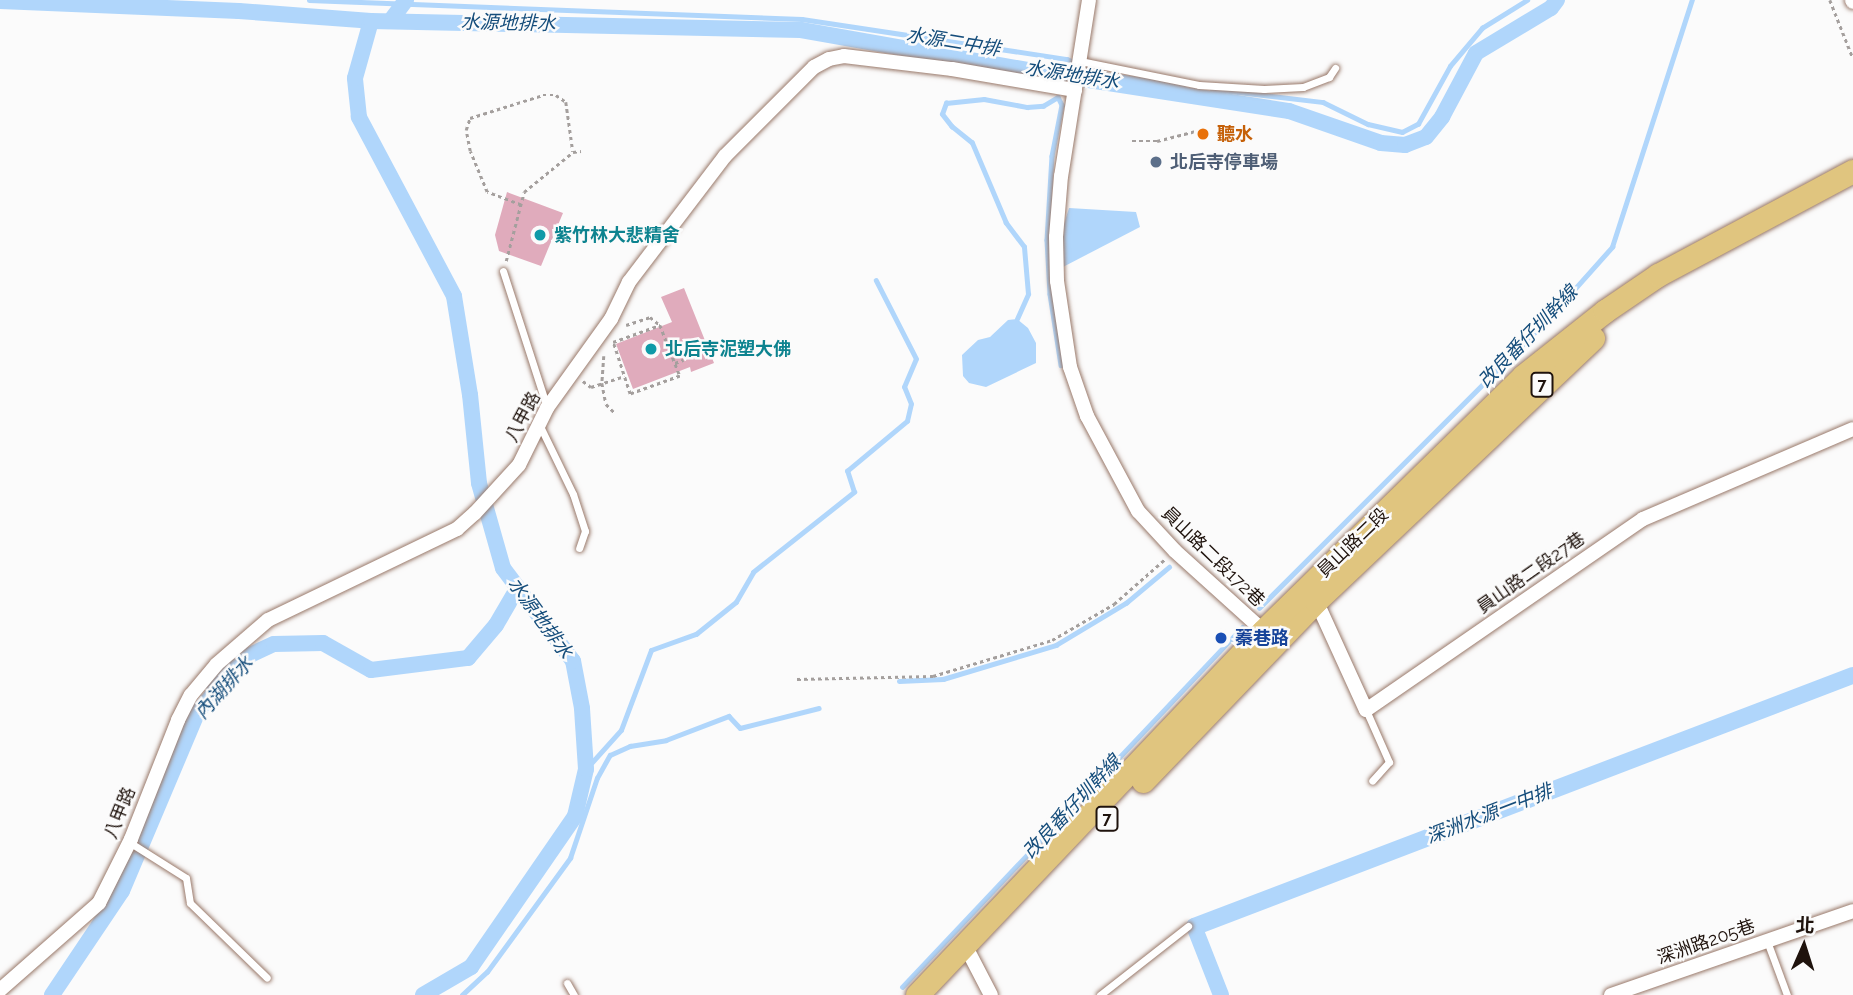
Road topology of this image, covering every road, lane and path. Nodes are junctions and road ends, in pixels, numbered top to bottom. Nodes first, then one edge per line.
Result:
1 (1090, 0) edge
2 (1830, 0) edge
3 (1853, 58) edge
4 (1335, 68) dead end
5 (1077, 77) junction
6 (1196, 131) dead end
7 (1132, 141) dead end
8 (581, 151) dead end
9 (573, 152) junction
10 (1853, 171) edge
11 (1853, 189) edge
12 (520, 205) junction
13 (503, 271) joint
14 (660, 325) junction
15 (618, 331) dead end
16 (612, 337) dead end
17 (683, 360) dead end
18 (675, 363) junction
19 (573, 372) junction
20 (624, 376) junction
21 (602, 383) junction
22 (547, 408) junction
23 (614, 412) dead end
24 (538, 424) junction
25 (1853, 429) edge
26 (579, 548) dead end
27 (1175, 551) junction
28 (1312, 593) junction
29 (1270, 636) junction
30 (797, 679) dead end
31 (1366, 710) junction
32 (1373, 781) dead end
33 (132, 843) junction
34 (1853, 911) edge
35 (1188, 926) dead end
36 (1766, 941) junction
37 (969, 953) junction
38 (267, 978) dead end
39 (567, 983) dead end
40 (0, 990) edge
41 (574, 995) edge
42 (917, 995) edge
43 (936, 995) edge
44 (991, 995) edge
45 (1100, 995) edge
46 (1611, 995) edge
47 (1787, 995) edge

1 - 5 street
2 - 3 path
4 - 5 lane
5 - 19 street, 八甲路
5 - 27 street, 員山路二段172巷
6 - 7 path
8 - 9 path
9 - 12 path
9 - 12 path
10 - 28 main road, 員山路二段 / 7
11 - 28 main road, 員山路二段 / 7
12 - 13 path
13 - 22 lane
14 - 15 path
14 - 18 path
14 - 20 path
16 - 21 path
17 - 18 path
18 - 20 path
19 - 21 path
19 - 22 street, 八甲路
20 - 21 path
21 - 23 path
22 - 24 street, 八甲路
24 - 26 lane
24 - 33 street, 八甲路
25 - 31 street, 員山路二段27巷
27 - 29 street, 員山路二段172巷
27 - 30 path
28 - 29 main road, 員山路二段 / 7
28 - 31 street
29 - 37 main road, 員山路二段 / 7
31 - 32 lane
33 - 38 lane
33 - 40 street, 八甲路
34 - 36 street, 深洲路205巷
35 - 45 lane
36 - 46 street, 深洲路205巷
36 - 47 lane
37 - 42 main road, 員山路二段 / 7
37 - 43 main road, 員山路二段 / 7
37 - 44 street
39 - 41 lane

